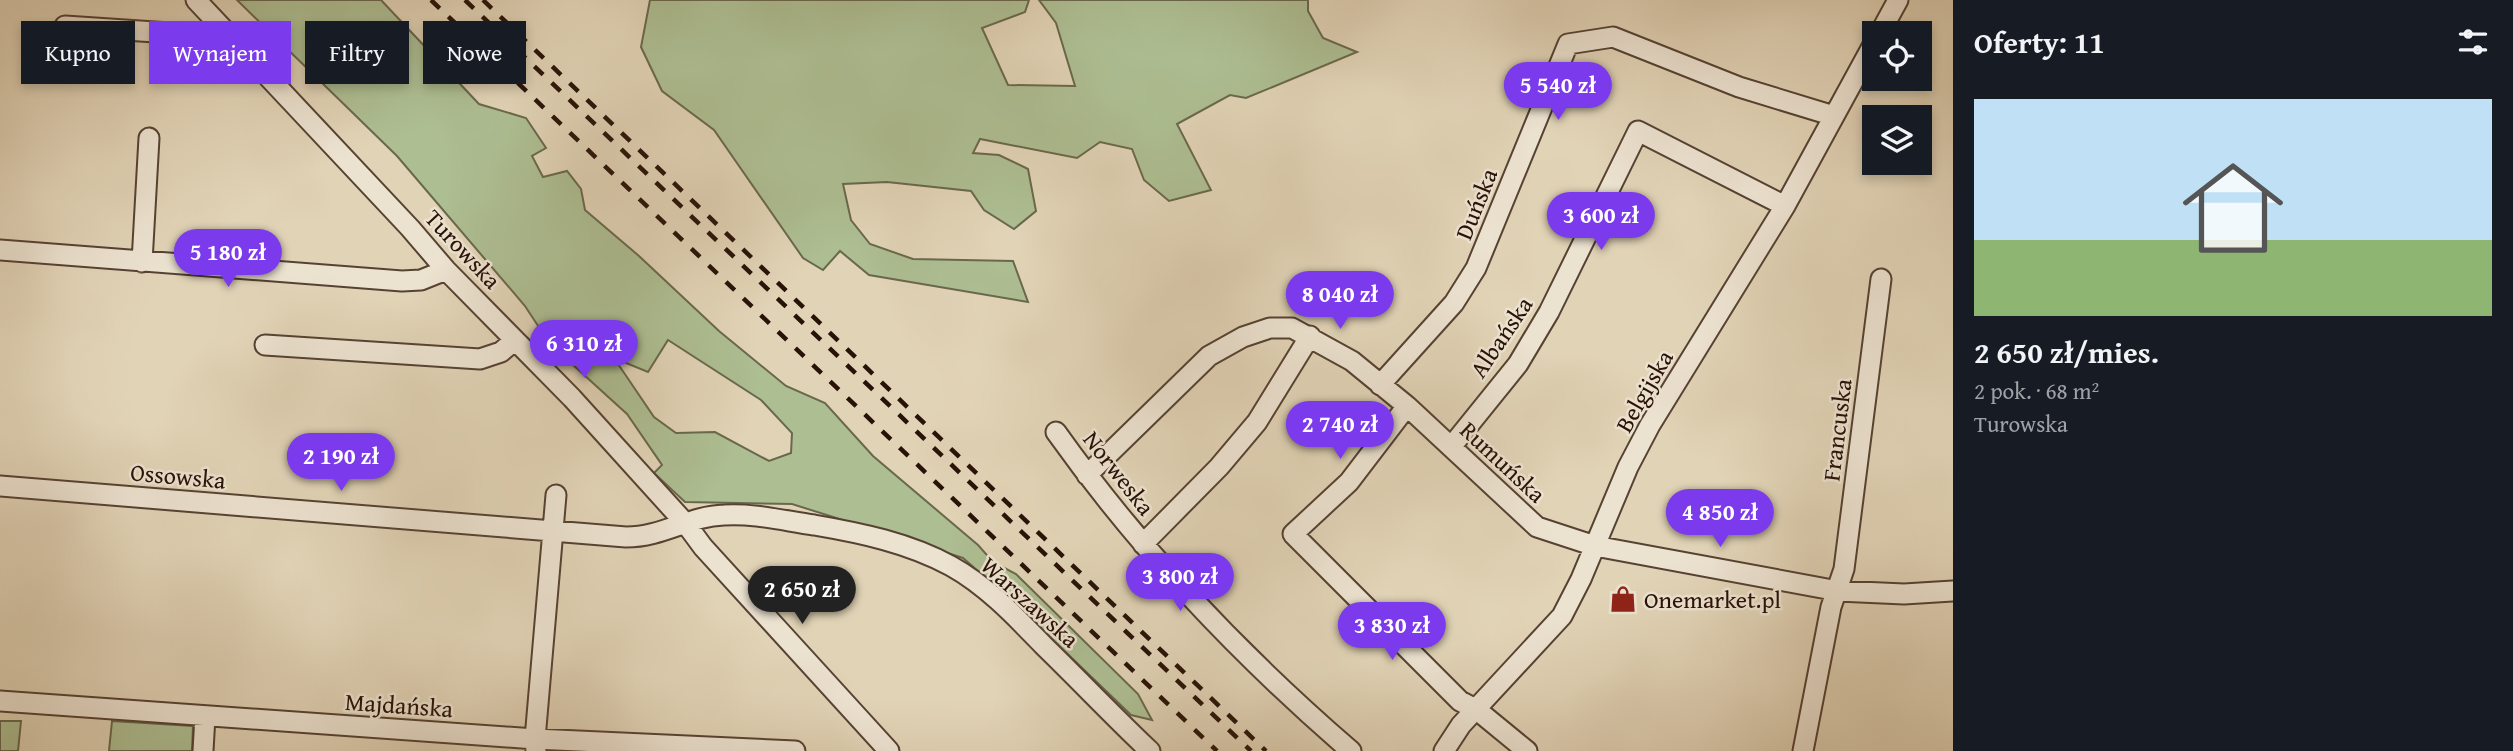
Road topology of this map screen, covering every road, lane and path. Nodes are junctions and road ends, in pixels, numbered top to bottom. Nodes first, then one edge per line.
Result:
1 (196, 0) edge
2 (1898, 0) edge
3 (215, 21) edge
4 (1887, 21) edge
5 (1862, 65) edge
6 (275, 84) edge
7 (1834, 116) junction
8 (149, 138) dead end
9 (1785, 206) junction
10 (0, 250) edge
11 (142, 262) junction
12 (446, 270) junction
13 (1881, 279) dead end
14 (1311, 336) junction
15 (515, 340) junction
16 (265, 345) dead end
17 (1380, 385) junction
18 (1406, 405) junction
19 (1056, 432) dead end
20 (1451, 447) junction
21 (1087, 475) junction
22 (0, 486) edge
23 (556, 495) dead end
24 (686, 524) junction
25 (553, 530) junction
26 (1143, 544) junction
27 (1595, 546) junction
28 (1838, 591) junction
29 (1953, 591) edge
30 (0, 702) edge
31 (1477, 710) junction
32 (205, 716) junction
33 (536, 745) edge
34 (880, 748) edge
35 (203, 751) edge
36 (795, 751) edge
37 (1150, 751) edge
38 (1350, 751) edge
39 (1444, 751) edge
40 (1527, 751) edge
41 (1803, 751) edge

1 - 3 street, Turowska
2 - 4 street
5 - 7 street, Belgijska
6 - 12 street, Turowska
7 - 9 street, Belgijska
7 - 17 street, Duńska
8 - 11 street
9 - 20 street, Albańska
9 - 27 street, Belgijska
10 - 11 street
11 - 12 street
12 - 15 street, Turowska
13 - 28 street, Francuska
14 - 17 street, Rumuńska
14 - 21 street, Rumuńska
14 - 26 street
15 - 16 street
15 - 24 street, Turowska
17 - 18 street, Rumuńska
18 - 20 street, Rumuńska
18 - 31 street
19 - 21 street, Norweska
20 - 27 street, Rumuńska
21 - 26 street, Norweska
22 - 25 street, Ossowska
23 - 25 street
24 - 25 street, Ossowska
24 - 34 street, Turowska
24 - 37 street, Warszawska
25 - 33 street
26 - 38 street, Norweska
27 - 28 street, Rumuńska
27 - 31 street, Belgijska
28 - 29 street, Rumuńska
28 - 41 street, Francuska
30 - 32 street, Majdańska
31 - 39 street, Belgijska
31 - 40 street
32 - 33 street, Majdańska
32 - 35 street
33 - 36 street, Majdańska

